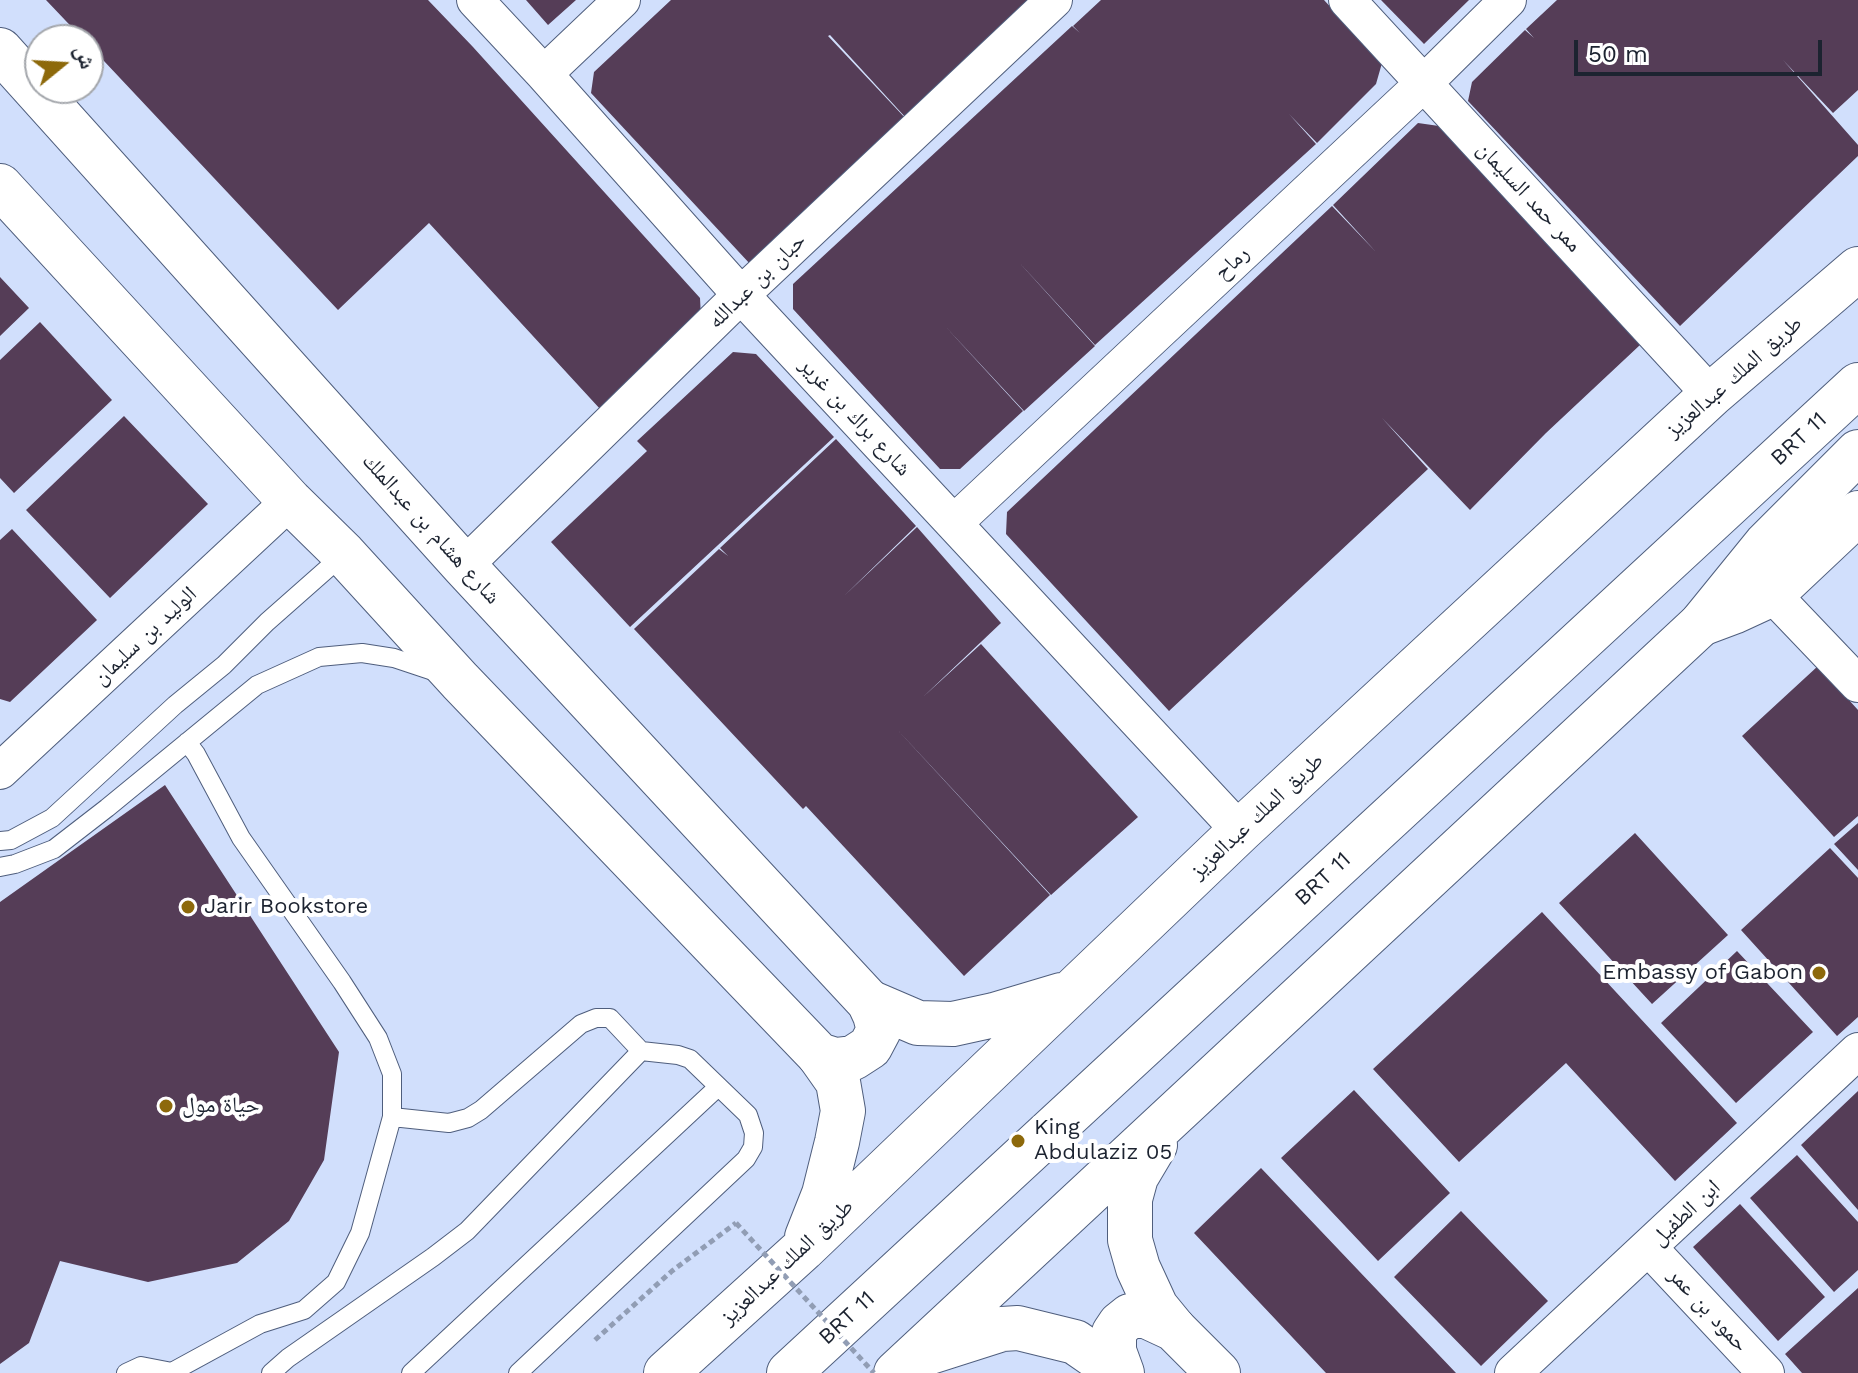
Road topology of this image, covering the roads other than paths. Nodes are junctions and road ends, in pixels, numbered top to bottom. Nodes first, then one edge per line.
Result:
1 (475, 0) edge
2 (622, 0) edge
3 (1054, 0) edge
4 (1347, 0) edge
5 (1508, 0) edge
6 (0, 50) edge
7 (544, 74) junction
8 (1424, 83) junction
9 (0, 186) edge
10 (1858, 269) edge
11 (741, 295) junction
12 (1858, 385) edge
13 (1711, 395) junction
14 (1858, 452) edge
15 (290, 501) junction
16 (1858, 513) edge
17 (954, 523) junction
18 (344, 554) junction
19 (464, 566) junction
20 (1772, 594) junction
21 (1701, 624) junction
22 (460, 681) junction
23 (1858, 684) edge
24 (187, 742) junction
25 (0, 771) edge
26 (1240, 831) junction
27 (0, 841) edge
28 (0, 867) edge
29 (1070, 991) junction
30 (869, 1002) junction
31 (641, 1051) junction
32 (1858, 1051) edge
33 (819, 1055) junction
34 (718, 1087) junction
35 (1172, 1115) junction
36 (392, 1117) junction
37 (1649, 1248) junction
38 (803, 1249) junction
39 (1174, 1329) junction
40 (895, 1368) edge
41 (172, 1372) edge
42 (126, 1373) edge
43 (271, 1373) edge
44 (411, 1373) edge
45 (518, 1373) edge
46 (666, 1373) edge
47 (789, 1373) edge
48 (1121, 1373) edge
49 (1218, 1373) edge
50 (1513, 1373) edge
51 (1766, 1373) edge

1 - 7 street, شارع براك بن غرير
2 - 7 street
3 - 11 street, حبان بن عبدالله
4 - 8 street, ممر حمد السليمان
5 - 8 street, رماح
6 - 19 main road, شارع هشام بن عبدالملك
7 - 11 street, شارع براك بن غرير
8 - 13 street, ممر حمد السليمان
8 - 17 street, رماح
9 - 15 main road
10 - 13 main road, طريق الملك عبدالعزيز
11 - 17 street, شارع براك بن غرير
11 - 19 street, حبان بن عبدالله
12 - 47 main road, BRT 11
13 - 26 main road, طريق الملك عبدالعزيز
14 - 21 main road
15 - 18 main road
15 - 25 street, الوليد بن سليمان
16 - 20 main road
17 - 26 street, شارع براك بن غرير
18 - 22 main road
18 - 27 lane
19 - 30 main road, شارع هشام بن عبدالملك
20 - 21 main road
20 - 23 street
21 - 35 main road
22 - 24 lane
22 - 33 main road
24 - 28 lane
24 - 36 lane
26 - 29 main road, طريق الملك عبدالعزيز
29 - 30 main road
29 - 38 main road, طريق الملك عبدالعزيز
30 - 33 main road
31 - 34 lane
31 - 36 lane
31 - 43 lane
32 - 37 street, ابن الطفيل
33 - 38 main road
34 - 44 lane
34 - 45 lane
35 - 39 main road
35 - 40 main road
36 - 41 lane
37 - 50 street, ابن الطفيل
37 - 51 street, حمود بن عمر
38 - 46 main road, طريق الملك عبدالعزيز
39 - 48 main road
39 - 49 main road
40 - 48 main road
41 - 42 lane

